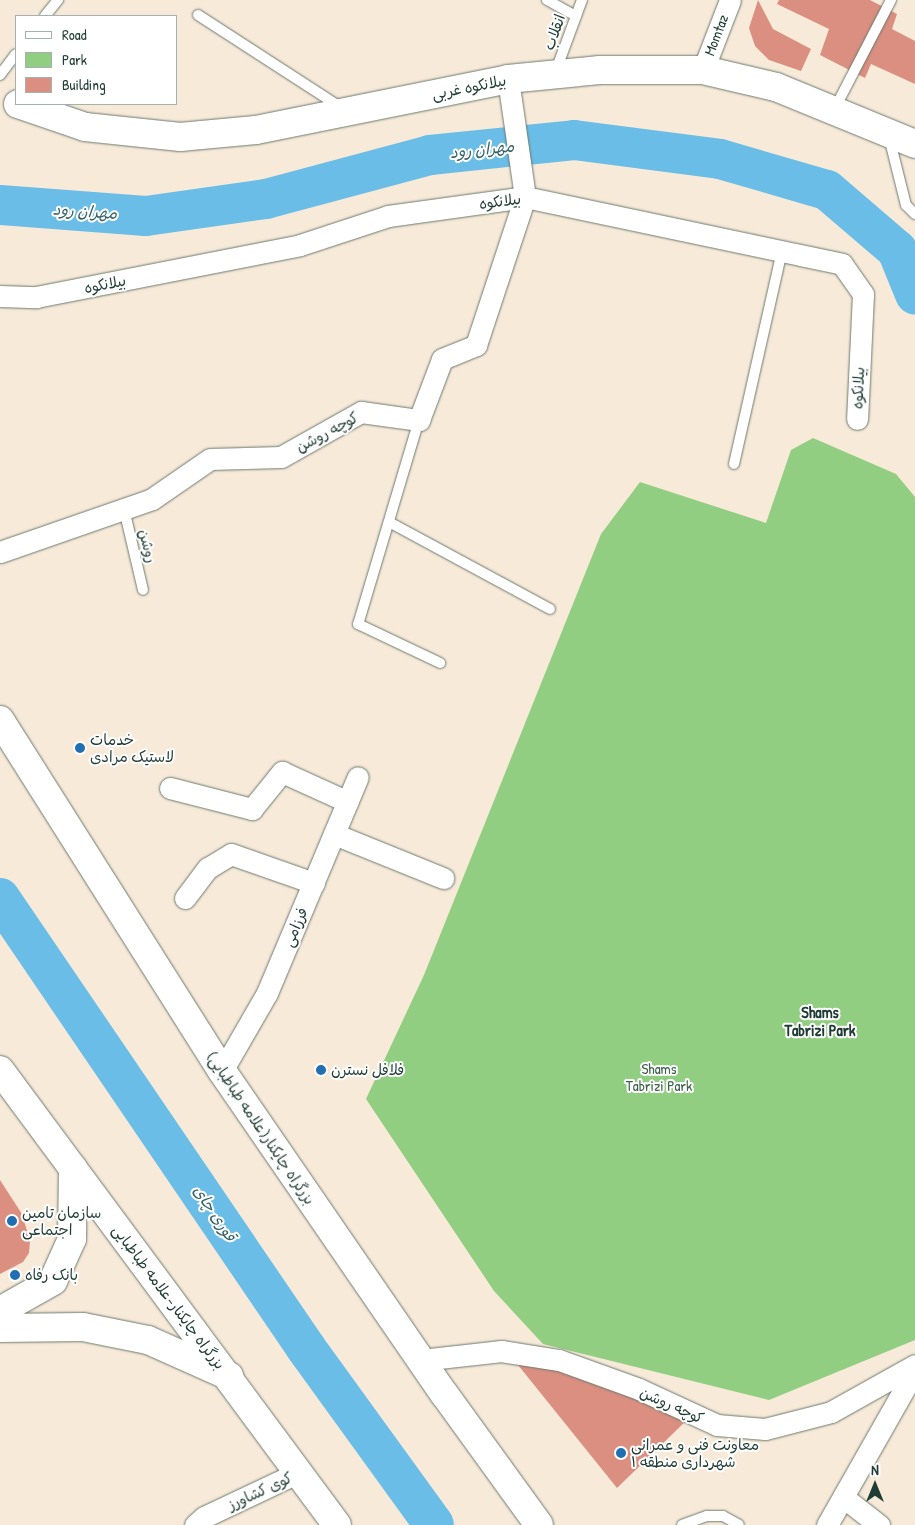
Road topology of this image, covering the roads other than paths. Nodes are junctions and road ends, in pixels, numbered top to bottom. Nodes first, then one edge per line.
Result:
1 (58, 0) edge
2 (547, 0) edge
3 (582, 0) edge
4 (730, 0) edge
5 (891, 0) edge
6 (47, 15) edge
7 (198, 15) dead end
8 (576, 16) junction
9 (15, 55) edge
10 (703, 70) junction
11 (555, 74) junction
12 (0, 75) edge
13 (508, 79) junction
14 (0, 94) edge
15 (15, 102) edge
16 (23, 105) edge
17 (834, 111) junction
18 (347, 112) junction
19 (888, 134) junction
20 (915, 144) edge
21 (524, 197) junction
22 (915, 214) edge
23 (782, 252) junction
24 (0, 296) edge
25 (857, 419) dead end
26 (420, 420) junction
27 (734, 464) dead end
28 (124, 509) junction
29 (389, 522) junction
30 (0, 552) edge
31 (143, 590) dead end
32 (550, 609) dead end
33 (440, 663) dead end
34 (0, 720) edge
35 (358, 777) dead end
36 (170, 788) dead end
37 (348, 802) junction
38 (334, 834) junction
39 (443, 878) dead end
40 (314, 883) junction
41 (185, 898) dead end
42 (0, 1070) edge
43 (222, 1071) junction
44 (73, 1168) junction
45 (0, 1311) edge
46 (0, 1328) edge
47 (421, 1360) junction
48 (915, 1365) edge
49 (915, 1370) edge
50 (229, 1376) junction
51 (299, 1472) junction
52 (843, 1497) junction
53 (195, 1525) edge
54 (337, 1525) edge
55 (539, 1525) edge
56 (682, 1525) edge
57 (738, 1525) edge
58 (827, 1525) edge
59 (879, 1525) edge

1 - 6 lane
2 - 8 lane
3 - 8 lane, انقلاب
4 - 10 street, Momtaz
5 - 17 lane
7 - 18 lane
8 - 11 lane, انقلاب
9 - 12 lane
10 - 11 main road, بیلانکوه غربی
10 - 17 main road, بیلانکوه غربی
11 - 13 main road, بیلانکوه غربی
13 - 18 main road, بیلانکوه غربی
13 - 21 street
14 - 15 main road, بیلانکوه غربی
16 - 18 main road, بیلانکوه غربی
17 - 19 main road, بیلانکوه غربی
19 - 20 main road, بیلانکوه غربی
19 - 22 lane
21 - 23 street, بیلانکوه
21 - 24 street, بیلانکوه
21 - 26 street
23 - 25 street, بیلانکوه
23 - 27 lane
26 - 28 street, کوچه روشن
26 - 29 lane
28 - 30 street, کوچه روشن
28 - 31 lane, روشن
29 - 32 lane
29 - 33 lane
34 - 43 main road, بزرگراه چایکنار(علامه طباطبایی)
35 - 37 street, فرزامی
36 - 37 street
37 - 38 street, فرزامی
38 - 39 street
38 - 40 street, فرزامی
40 - 41 street
40 - 43 street, فرزامی
42 - 44 main road, بزرگراه چایکنار-علامه طباطبایی
43 - 47 main road, بزرگراه چایکنار(علامه طباطبایی)
44 - 45 main road
44 - 50 main road, بزرگراه چایکنار-علامه طباطبایی
46 - 50 main road
47 - 48 street, کوچه روشن
47 - 55 main road, بزرگراه چایکنار(علامه طباطبایی)
49 - 52 street
50 - 51 main road, بزرگراه چایکنار-علامه طباطبایی
51 - 53 street, کوی کشاورز
51 - 54 main road, بزرگراه چایکنار-علامه طباطبایی
52 - 58 street
52 - 59 street
56 - 57 lane

